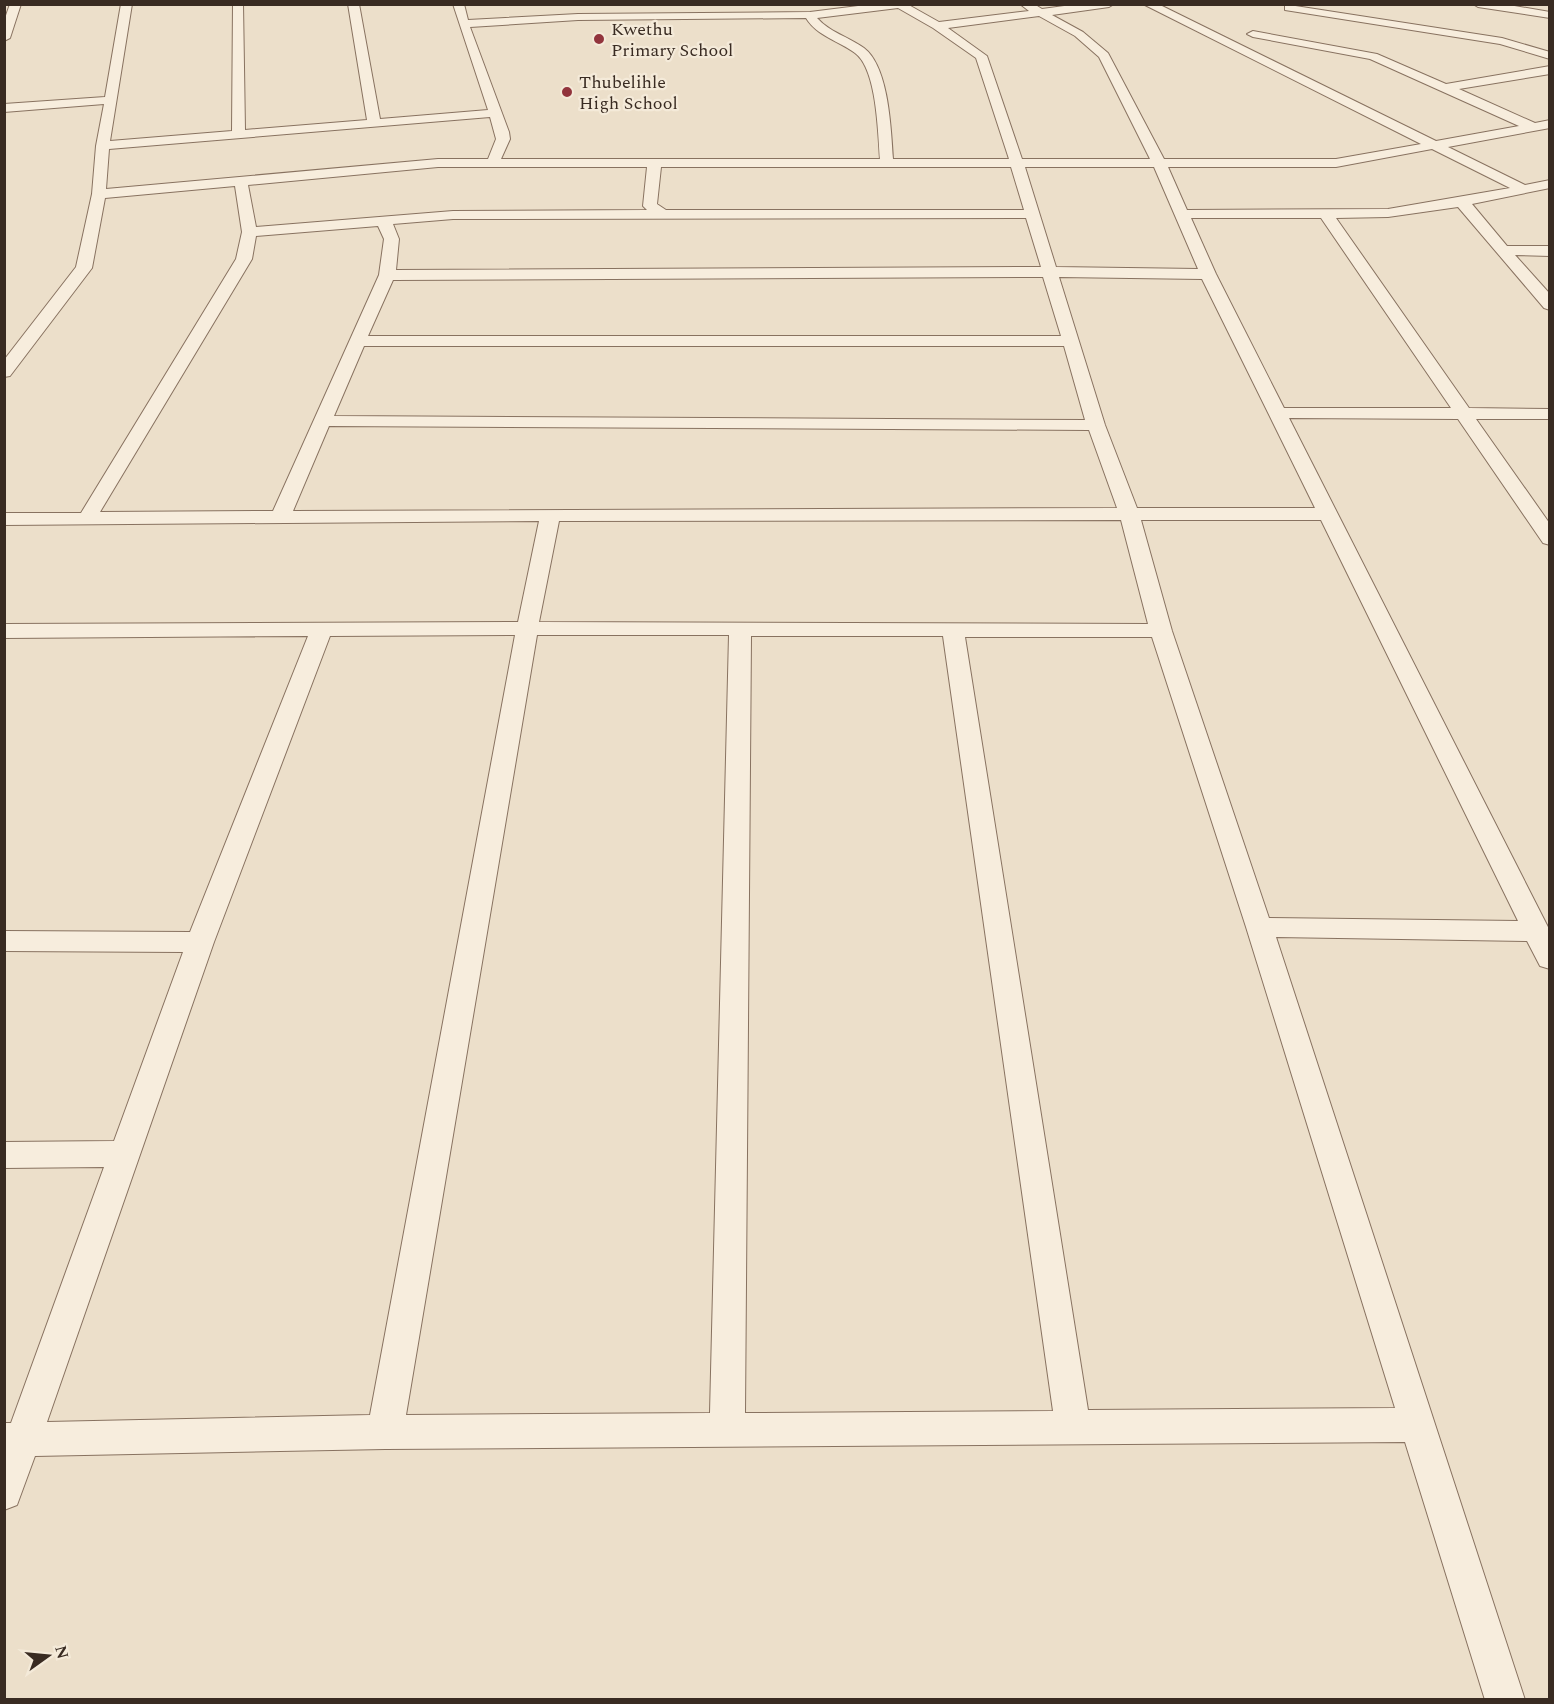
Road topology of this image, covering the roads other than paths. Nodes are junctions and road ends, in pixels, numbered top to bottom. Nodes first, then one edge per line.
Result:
1 (16, 4) edge
2 (127, 4) edge
3 (238, 4) edge
4 (353, 4) edge
5 (458, 4) edge
6 (568, 4) edge
7 (1108, 4) edge
8 (1148, 4) edge
9 (1478, 4) edge
10 (898, 5) edge
11 (1033, 9) edge
12 (1283, 12) edge
13 (810, 15) junction
14 (1550, 15) edge
15 (578, 17) junction
16 (463, 24) junction
17 (937, 26) junction
18 (1253, 34) junction
19 (4, 38) edge
20 (1224, 41) junction
21 (1550, 56) edge
22 (1550, 70) edge
23 (1445, 88) junction
24 (111, 100) junction
25 (4, 108) edge
26 (494, 113) junction
27 (374, 122) junction
28 (1550, 124) edge
29 (1533, 127) junction
30 (239, 134) junction
31 (1432, 145) junction
32 (103, 146) junction
33 (1158, 161) junction
34 (493, 163) junction
35 (887, 163) junction
36 (1017, 163) junction
37 (654, 164) junction
38 (241, 182) junction
39 (1550, 184) edge
40 (1523, 189) junction
41 (99, 194) junction
42 (1462, 202) junction
43 (1032, 214) junction
44 (1180, 214) junction
45 (1326, 214) junction
46 (665, 216) junction
47 (382, 221) junction
48 (249, 232) junction
49 (1505, 250) junction
50 (1550, 251) edge
51 (1048, 272) junction
52 (1208, 274) junction
53 (387, 275) junction
54 (1550, 305) edge
55 (356, 341) junction
56 (1072, 341) junction
57 (4, 346) edge
58 (24, 346) junction
59 (4, 372) edge
60 (1279, 413) junction
61 (1461, 413) junction
62 (1550, 414) edge
63 (322, 421) junction
64 (1095, 425) junction
65 (1529, 508) junction
66 (1550, 510) edge
67 (1129, 514) junction
68 (1329, 514) junction
69 (550, 515) junction
70 (281, 516) junction
71 (4, 519) edge
72 (86, 519) junction
73 (1550, 539) edge
74 (527, 628) junction
75 (322, 629) junction
76 (740, 629) junction
77 (952, 630) junction
78 (4, 631) edge
79 (1161, 631) junction
80 (1259, 927) junction
81 (1535, 931) junction
82 (4, 941) edge
83 (200, 942) junction
84 (1550, 959) edge
85 (124, 1154) junction
86 (4, 1155) edge
87 (1417, 1425) junction
88 (1073, 1428) junction
89 (727, 1430) junction
90 (385, 1432) junction
91 (14, 1440) edge
92 (4, 1492) edge
93 (1505, 1700) edge

1 - 19 street
2 - 24 street
3 - 30 street
4 - 27 street
5 - 16 street
6 - 15 street
7 - 11 street
8 - 20 street
9 - 14 street
10 - 13 street
10 - 17 street
11 - 17 street
11 - 33 street
12 - 18 street
12 - 21 street
13 - 15 street
13 - 35 street
15 - 16 street
16 - 26 street
17 - 36 street
18 - 20 street
18 - 23 street
20 - 31 street
22 - 23 street
23 - 29 street
24 - 25 street
24 - 32 street
26 - 27 street
26 - 34 street
27 - 30 street
28 - 29 street
29 - 31 street
30 - 32 street
31 - 33 street
31 - 40 street
32 - 41 street
33 - 36 street
33 - 44 street
34 - 37 street
34 - 38 street
35 - 36 street
35 - 37 street
36 - 43 street
37 - 46 street
38 - 41 street
38 - 48 street
39 - 40 street
40 - 42 street
41 - 58 street
42 - 45 street
42 - 49 street
43 - 46 street
43 - 51 street
44 - 45 street
44 - 52 street
45 - 61 street
46 - 47 street
47 - 48 street
47 - 53 street
48 - 72 street
49 - 50 street
49 - 54 street
51 - 52 street
51 - 53 street
51 - 56 street
52 - 60 street
53 - 55 street
55 - 56 street
55 - 63 street
56 - 64 street
57 - 58 street
58 - 59 street
60 - 61 street
60 - 68 street
61 - 62 street
61 - 65 street
63 - 64 street
63 - 70 street
64 - 67 street
65 - 66 street
65 - 73 street
67 - 68 street
67 - 69 street
67 - 79 street
68 - 81 street
69 - 70 street
69 - 74 street
70 - 72 street
71 - 72 street
74 - 75 street
74 - 76 street
74 - 90 street
75 - 78 street
75 - 83 street
76 - 77 street
76 - 89 street
77 - 79 street
77 - 88 street
79 - 80 street
80 - 81 street
80 - 87 street
81 - 84 street
82 - 83 street
83 - 85 street
85 - 86 street
85 - 91 street
87 - 88 street
87 - 93 street
88 - 89 street
89 - 90 street
90 - 91 street
91 - 92 street

